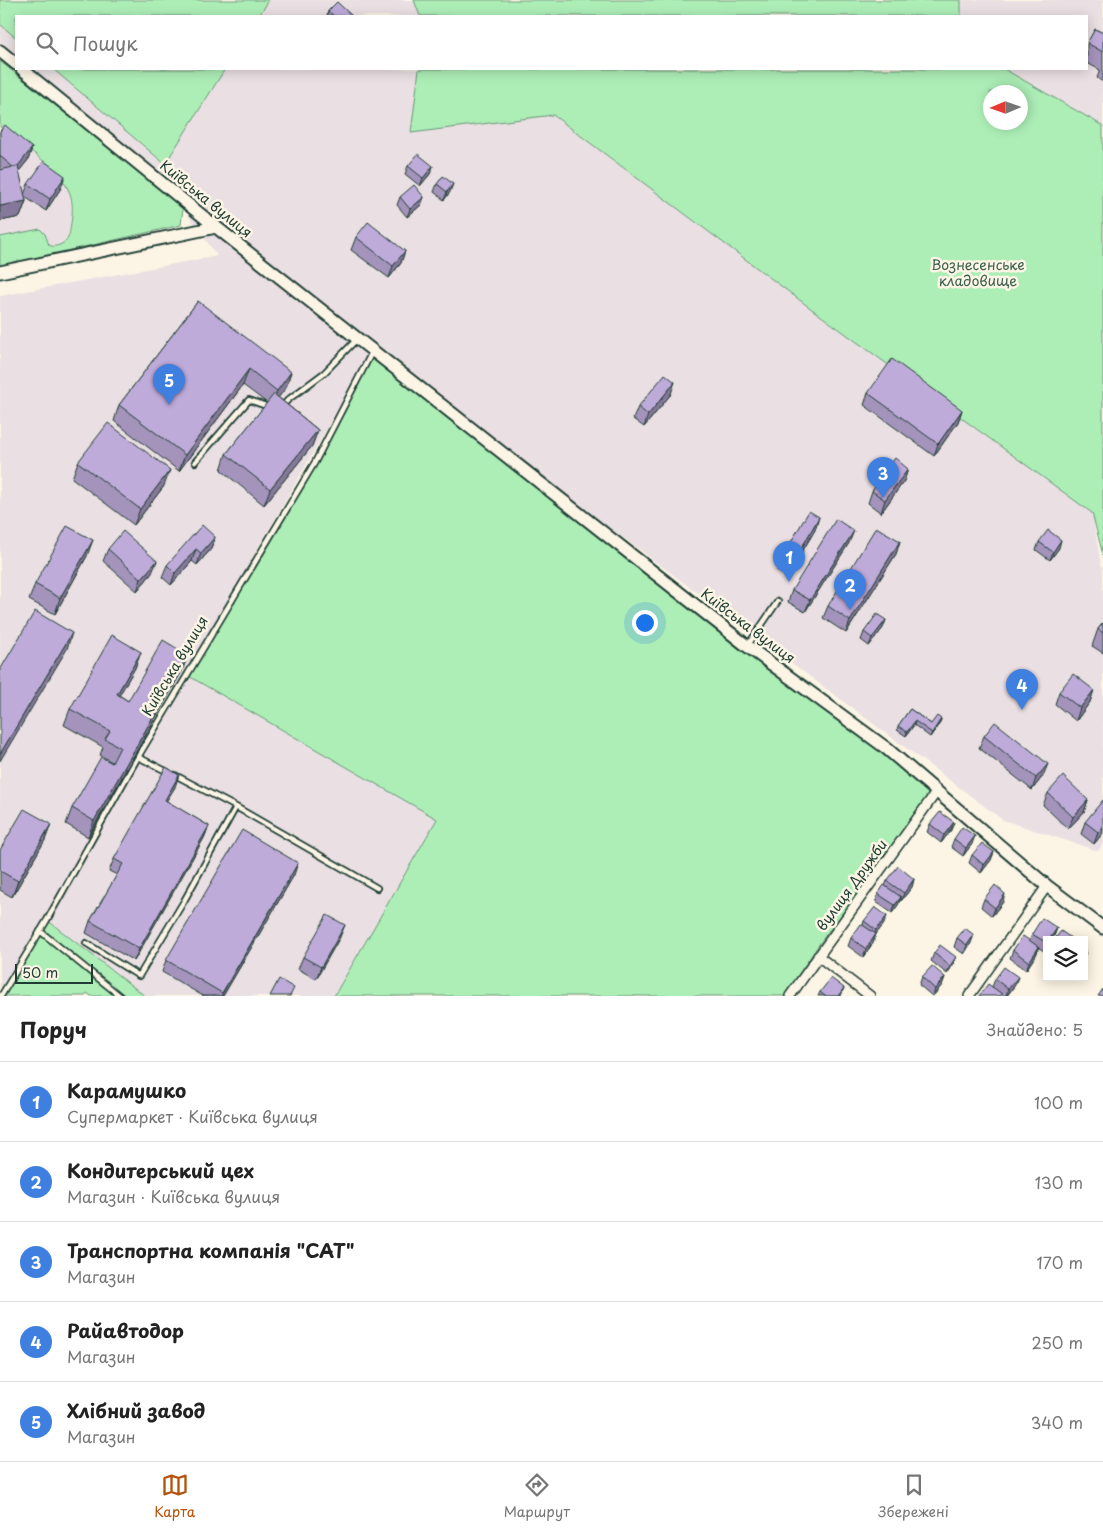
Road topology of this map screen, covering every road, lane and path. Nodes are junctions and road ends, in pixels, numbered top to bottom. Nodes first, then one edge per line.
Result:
1 (0, 51) edge
2 (15, 63) edge
3 (23, 70) edge
4 (216, 227) junction
5 (0, 272) edge
6 (357, 339) junction
7 (372, 351) junction
8 (195, 462) dead end
9 (778, 602) dead end
10 (748, 646) junction
11 (138, 757) junction
12 (937, 791) junction
13 (236, 807) junction
14 (1047, 886) junction
15 (377, 888) dead end
16 (1103, 928) edge
17 (40, 931) junction
18 (86, 943) dead end
19 (818, 956) junction
20 (1, 996) edge
21 (120, 996) edge
22 (790, 996) edge
23 (870, 996) edge
24 (969, 996) edge

1 - 2 main road
3 - 4 main road, Київська вулиця
4 - 5 main road
4 - 6 main road, Київська вулиця
6 - 7 main road, Київська вулиця
6 - 8 lane
7 - 10 main road, Київська вулиця
7 - 11 lane, Київська вулиця
9 - 10 lane
10 - 12 main road, Київська вулиця
11 - 13 lane
11 - 17 lane, Київська вулиця
12 - 14 main road, Київська вулиця
12 - 19 street, вулиця Дружби
13 - 15 lane
13 - 18 lane
14 - 16 main road, Київська вулиця
14 - 24 street
17 - 20 lane, Київська вулиця
17 - 21 lane
19 - 22 street, вулиця Дружби
19 - 23 street

